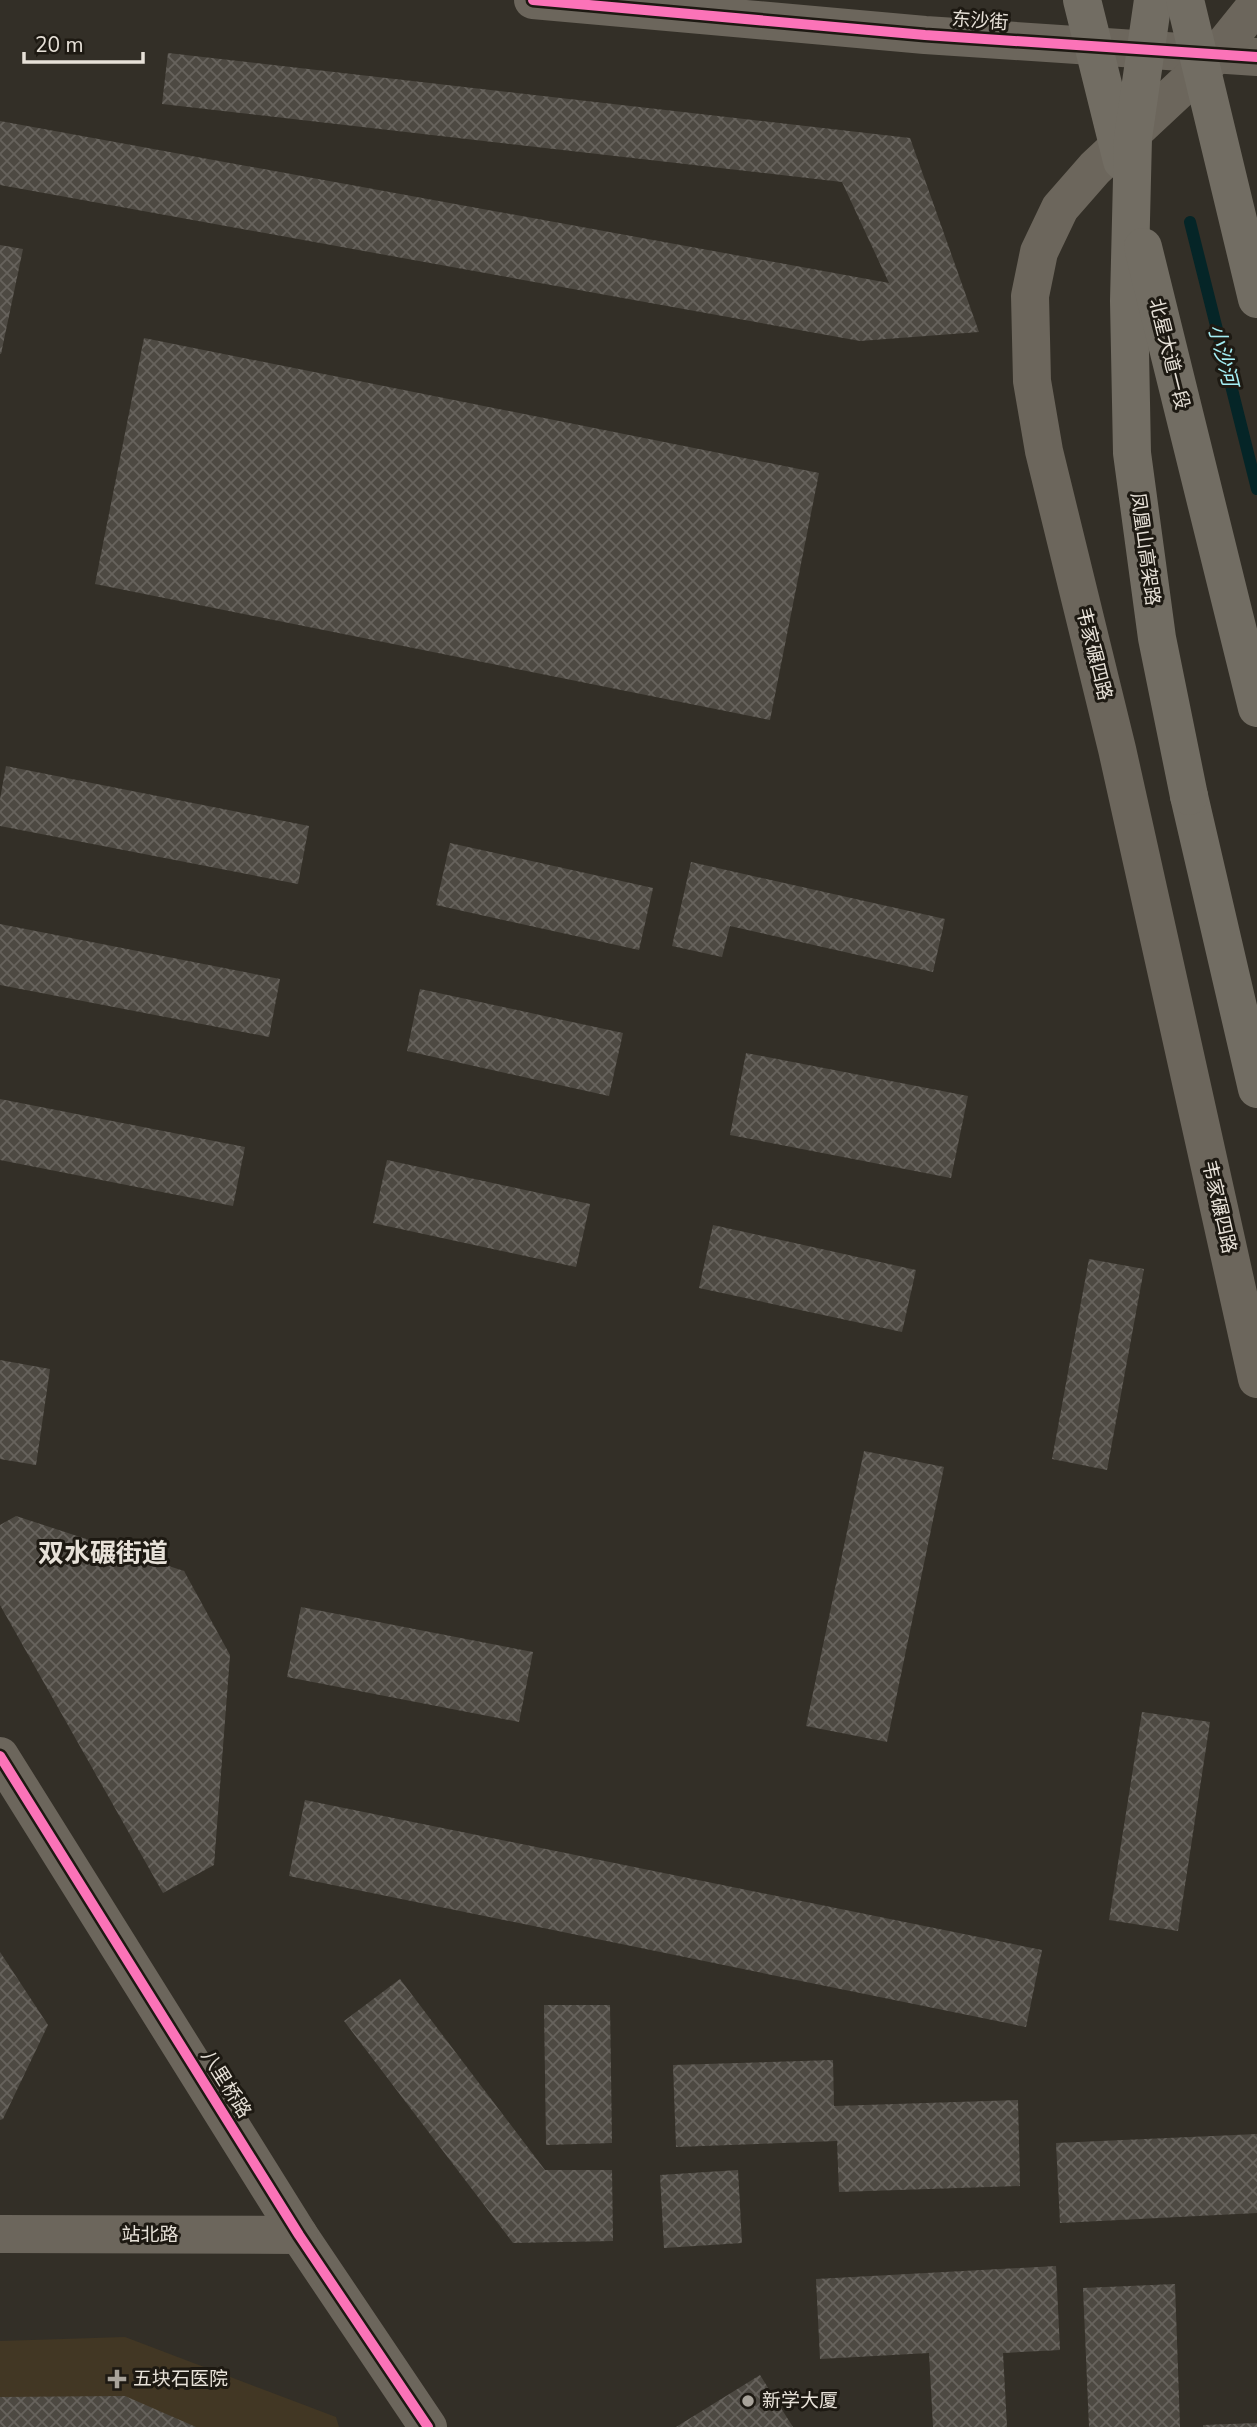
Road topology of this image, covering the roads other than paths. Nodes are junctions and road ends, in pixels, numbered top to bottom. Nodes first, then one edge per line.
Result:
1 (533, 0) edge
2 (1082, 0) edge
3 (1153, 0) edge
4 (1185, 0) edge
5 (1257, 4) edge
6 (1216, 55) junction
7 (1257, 57) edge
8 (1257, 299) edge
9 (1257, 708) edge
10 (1257, 1089) edge
11 (1257, 1379) edge
12 (0, 1756) edge
13 (0, 2234) edge
14 (299, 2235) junction
15 (428, 2427) edge

1 - 6 street, 东沙街
2 - 9 highway, 北星大道一段, bridge
3 - 10 highway, 凤凰山高架路, bridge
4 - 8 highway, bridge
5 - 6 street, 韦家碾四路
6 - 7 street, 东沙街
6 - 11 street, 韦家碾四路
12 - 14 street, 八里桥路
13 - 14 street, 站北路
14 - 15 street, 八里桥路

